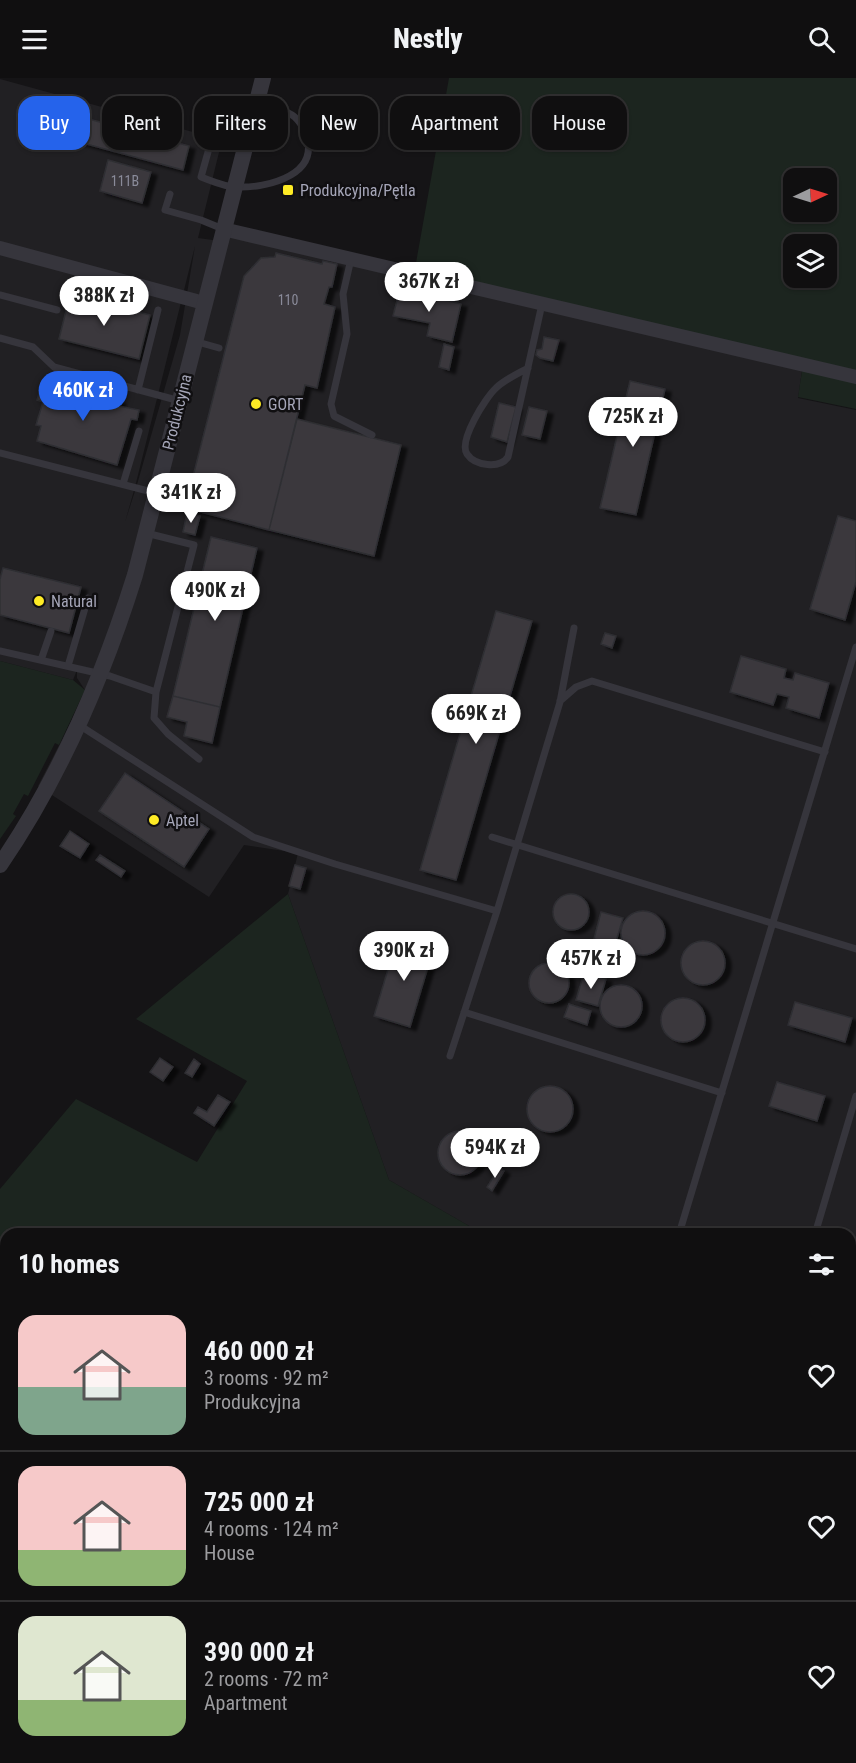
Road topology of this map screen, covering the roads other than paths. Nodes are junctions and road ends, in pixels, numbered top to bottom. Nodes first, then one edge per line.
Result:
1 (263, 78) edge
2 (258, 96) edge
3 (288, 113) edge
4 (244, 150) edge
5 (208, 152) dead end
6 (234, 187) junction
7 (170, 194) dead end
8 (223, 229) junction
9 (0, 248) edge
10 (351, 259) junction
11 (0, 295) edge
12 (204, 303) junction
13 (542, 304) junction
14 (57, 310) dead end
15 (158, 310) dead end
16 (0, 338) edge
17 (194, 341) junction
18 (219, 348) dead end
19 (528, 368) junction
20 (856, 378) edge
21 (138, 390) junction
22 (180, 401) junction
23 (139, 431) dead end
24 (372, 435) dead end
25 (0, 453) edge
26 (123, 484) junction
27 (156, 493) junction
28 (146, 533) junction
29 (88, 598) dead end
30 (574, 628) dead end
31 (51, 631) dead end
32 (856, 646) edge
33 (0, 651) edge
34 (41, 660) junction
35 (68, 666) junction
36 (101, 674) junction
37 (156, 692) junction
38 (560, 702) junction
39 (79, 725) junction
40 (825, 752) junction
41 (199, 759) dead end
42 (492, 837) dead end
43 (518, 846) junction
44 (0, 865) edge
45 (497, 911) junction
46 (773, 924) junction
47 (856, 949) edge
48 (464, 1012) junction
49 (450, 1056) dead end
50 (722, 1094) junction
51 (856, 1096) edge
52 (681, 1228) edge
53 (817, 1228) edge

1 - 2 street, Produkcyjna
3 - 6 lane
4 - 6 street, Produkcyjna
5 - 6 lane
6 - 8 street, Produkcyjna
7 - 8 lane
8 - 10 street
8 - 12 street, Produkcyjna
9 - 12 street
10 - 13 street
10 - 24 lane
11 - 14 lane
12 - 17 street, Produkcyjna
13 - 19 lane
13 - 20 street
15 - 21 lane
16 - 21 lane
17 - 18 lane
17 - 22 street, Produkcyjna
19 - 19 lane
21 - 22 lane
22 - 27 street, Produkcyjna
23 - 26 lane
25 - 26 lane
26 - 27 lane
27 - 28 street, Produkcyjna
28 - 36 street, Produkcyjna
28 - 37 lane
29 - 35 lane
30 - 38 lane
31 - 34 lane
32 - 40 lane
33 - 34 lane
34 - 35 lane
35 - 36 lane
36 - 37 lane
36 - 39 street, Produkcyjna
37 - 41 lane
38 - 40 lane
38 - 43 lane
39 - 44 street, Produkcyjna
39 - 45 lane
40 - 46 lane
42 - 43 lane
43 - 45 lane
43 - 46 lane
45 - 48 lane
46 - 47 lane
46 - 50 lane
48 - 49 lane
48 - 50 lane
50 - 52 lane
51 - 53 lane

